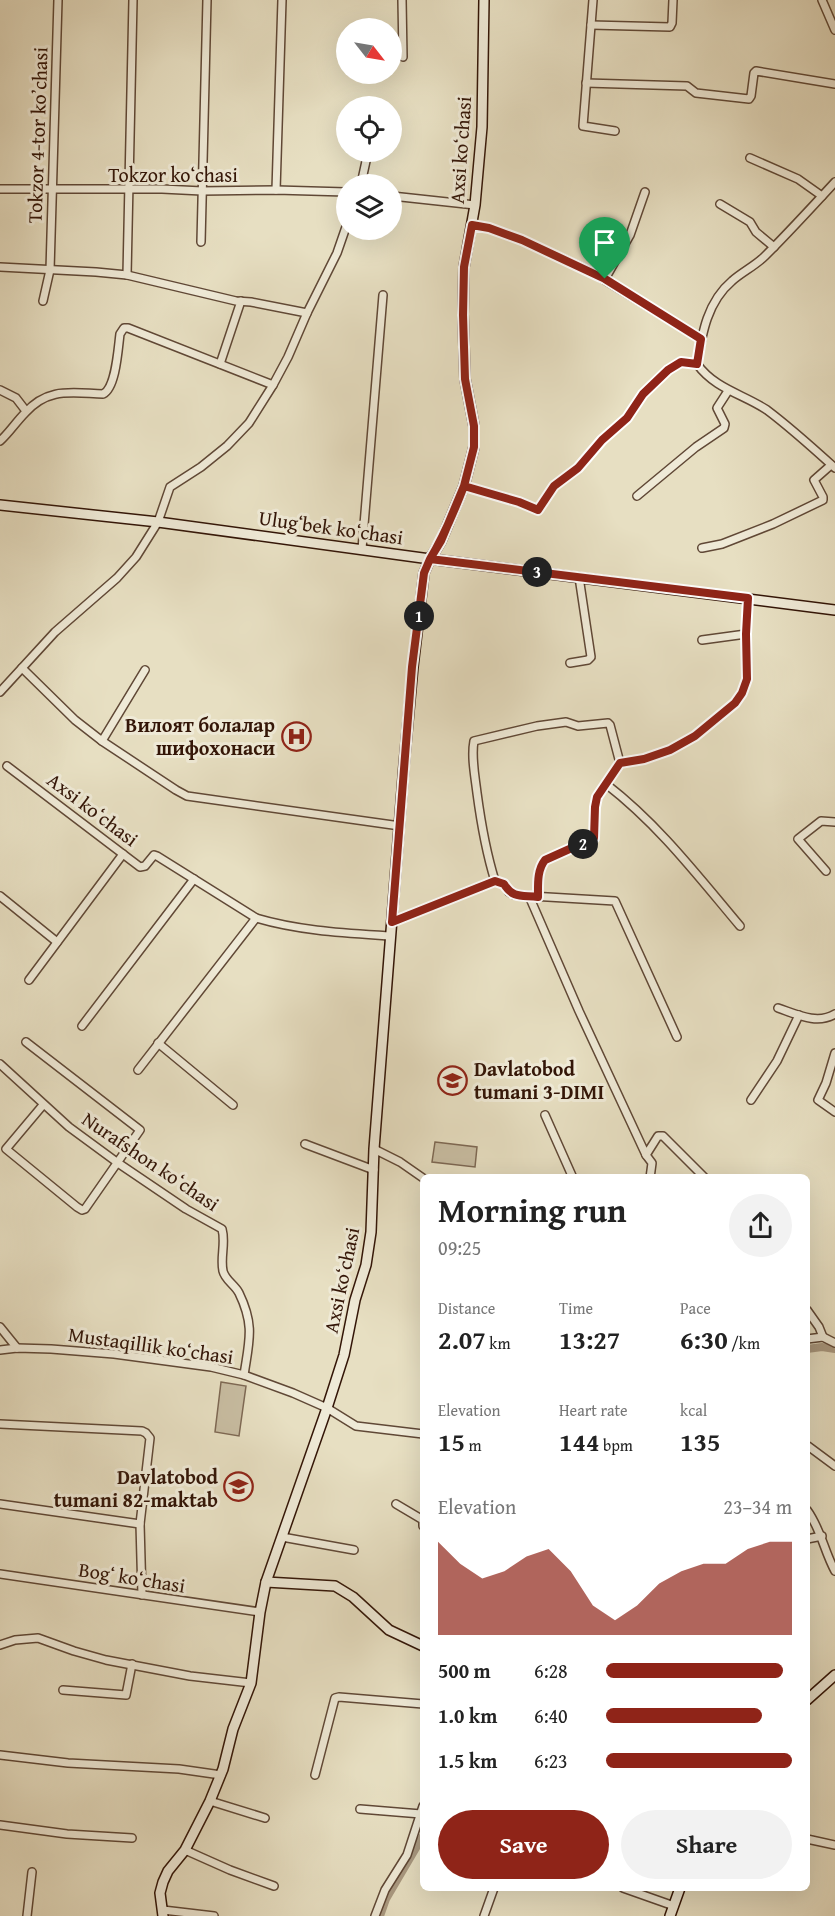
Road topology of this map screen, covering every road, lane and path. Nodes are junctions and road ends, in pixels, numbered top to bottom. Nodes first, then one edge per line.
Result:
1 (58, 0) edge
2 (133, 0) edge
3 (207, 0) edge
4 (282, 0) edge
5 (402, 0) edge
6 (484, 0) edge
7 (593, 0) edge
8 (673, 0) edge
9 (822, 0) edge
10 (591, 25) junction
11 (835, 30) edge
12 (403, 57) dead end
13 (586, 84) junction
14 (835, 84) edge
15 (615, 131) dead end
16 (750, 158) dead end
17 (835, 182) edge
18 (0, 189) edge
19 (52, 190) junction
20 (128, 190) junction
21 (276, 190) junction
22 (202, 191) junction
23 (336, 192) edge
24 (645, 192) dead end
25 (822, 196) junction
26 (402, 197) edge
27 (720, 204) dead end
28 (476, 205) junction
29 (472, 225) junction
30 (342, 240) edge
31 (201, 242) dead end
32 (774, 247) junction
33 (0, 267) edge
34 (50, 270) junction
35 (127, 275) junction
36 (605, 279) junction
37 (383, 295) dead end
38 (241, 300) junction
39 (43, 301) dead end
40 (307, 313) junction
41 (701, 339) junction
42 (220, 364) junction
43 (697, 364) junction
44 (273, 385) junction
45 (0, 390) edge
46 (728, 391) junction
47 (26, 411) junction
48 (0, 441) edge
49 (833, 466) edge
50 (464, 486) junction
51 (637, 496) dead end
52 (0, 505) edge
53 (158, 522) junction
54 (702, 548) dead end
55 (362, 549) junction
56 (430, 559) junction
57 (579, 578) junction
58 (748, 598) junction
59 (835, 610) edge
60 (746, 634) junction
61 (702, 640) dead end
62 (570, 663) dead end
63 (22, 668) junction
64 (145, 670) dead end
65 (0, 692) edge
66 (102, 741) junction
67 (620, 763) junction
68 (7, 766) dead end
69 (606, 784) junction
70 (835, 822) edge
71 (400, 826) junction
72 (123, 854) junction
73 (826, 871) dead end
74 (194, 879) junction
75 (495, 881) junction
76 (0, 896) edge
77 (530, 896) junction
78 (538, 897) junction
79 (256, 918) junction
80 (392, 922) junction
81 (740, 926) dead end
82 (390, 936) junction
83 (57, 942) junction
84 (29, 980) dead end
85 (778, 1008) dead end
86 (835, 1014) edge
87 (799, 1015) junction
88 (82, 1026) dead end
89 (677, 1037) dead end
90 (27, 1042) dead end
91 (158, 1043) junction
92 (835, 1053) edge
93 (0, 1064) edge
94 (138, 1070) dead end
95 (751, 1100) dead end
96 (43, 1105) junction
97 (233, 1105) dead end
98 (835, 1112) edge
99 (545, 1115) dead end
100 (305, 1143) dead end
101 (3, 1147) edge
102 (374, 1149) junction
103 (646, 1155) junction
104 (118, 1163) junction
105 (374, 1170) junction
106 (571, 1174) edge
107 (650, 1174) edge
108 (701, 1174) edge
109 (420, 1176) edge
110 (810, 1314) edge
111 (0, 1327) edge
112 (823, 1337) junction
113 (810, 1339) edge
114 (835, 1343) edge
115 (17, 1348) junction
116 (0, 1350) edge
117 (244, 1375) junction
118 (327, 1408) junction
119 (0, 1424) edge
120 (420, 1434) edge
121 (810, 1447) edge
122 (835, 1466) edge
123 (0, 1504) edge
124 (396, 1504) dead end
125 (810, 1515) edge
126 (420, 1518) edge
127 (140, 1524) junction
128 (822, 1536) junction
129 (282, 1537) junction
130 (810, 1538) edge
131 (354, 1550) dead end
132 (835, 1571) edge
133 (0, 1574) edge
134 (266, 1582) junction
135 (142, 1595) junction
136 (260, 1612) junction
137 (0, 1645) edge
138 (420, 1645) edge
139 (132, 1664) junction
140 (835, 1675) edge
141 (250, 1683) junction
142 (63, 1690) dead end
143 (810, 1697) edge
144 (420, 1704) edge
145 (0, 1755) edge
146 (221, 1775) junction
147 (315, 1775) dead end
148 (210, 1801) junction
149 (360, 1809) dead end
150 (420, 1810) edge
151 (420, 1816) edge
152 (265, 1818) dead end
153 (0, 1825) edge
154 (132, 1838) dead end
155 (810, 1840) edge
156 (835, 1845) edge
157 (185, 1850) junction
158 (32, 1872) dead end
159 (274, 1886) dead end
160 (494, 1891) edge
161 (629, 1891) edge
162 (679, 1891) edge
163 (672, 1911) edge
164 (163, 1913) edge
165 (27, 1916) edge
166 (214, 1916) edge
167 (375, 1916) edge
168 (484, 1916) edge

1 - 19 street, Tokzor 4-tor koʼchasi
2 - 20 street
3 - 22 street
4 - 21 street
5 - 12 street
6 - 28 street, Axsi koʻchasi
7 - 10 street
8 - 10 street
9 - 11 street
10 - 13 street
13 - 14 street
13 - 15 street
16 - 25 street
17 - 25 street
18 - 19 street, Tokzor koʻchasi
19 - 20 street, Tokzor koʻchasi
19 - 34 street, Tokzor 4-tor koʼchasi
20 - 22 street, Tokzor koʻchasi
20 - 35 street
21 - 22 street, Tokzor koʻchasi
21 - 23 street, Tokzor koʻchasi
22 - 31 street
24 - 36 street
25 - 32 street
26 - 28 street
27 - 32 street
28 - 29 street, Axsi koʻchasi
29 - 36 street
29 - 50 street, Axsi koʻchasi
30 - 40 street
32 - 41 street
33 - 34 street
34 - 35 street
34 - 39 street, Tokzor 4-tor koʼchasi
35 - 38 street
36 - 41 street
37 - 55 street
38 - 40 street
38 - 42 street
40 - 44 street
41 - 43 street
42 - 44 street
42 - 47 street
43 - 46 street
43 - 50 street
44 - 53 street
45 - 47 street
46 - 49 street
46 - 51 street
47 - 48 street
49 - 54 street
50 - 56 street, Axsi koʻchasi
52 - 53 street, Ulugʻbek koʻchasi
53 - 55 street, Ulugʻbek koʻchasi
53 - 63 street
55 - 56 street, Ulugʻbek koʻchasi
56 - 57 street, Ulugʻbek koʻchasi
56 - 71 street, Axsi koʻchasi
57 - 58 street, Ulugʻbek koʻchasi
57 - 62 street
58 - 59 street, Ulugʻbek koʻchasi
58 - 60 street
60 - 61 street
60 - 67 street
63 - 65 street
63 - 66 street
64 - 66 street
66 - 71 street
67 - 69 street
67 - 75 street
68 - 72 street, Axsi koʻchasi
69 - 78 street
69 - 81 street
70 - 73 street
71 - 80 street, Axsi koʻchasi
72 - 74 street, Axsi koʻchasi
72 - 83 street
74 - 79 street, Axsi koʻchasi
74 - 88 street
75 - 77 street
75 - 80 street
76 - 83 street
77 - 78 street
77 - 103 street
78 - 89 street
79 - 82 street, Axsi koʻchasi
79 - 91 street
80 - 82 street, Axsi koʻchasi
82 - 102 street, Axsi koʻchasi
83 - 84 street
85 - 87 street
86 - 87 street
87 - 95 street
90 - 104 street
91 - 94 street
91 - 97 street
92 - 98 street
93 - 96 street, Nurafshon koʻchasi
96 - 101 street
96 - 104 street, Nurafshon koʻchasi
99 - 106 street
100 - 105 street
101 - 104 street
102 - 105 street, Axsi koʻchasi
102 - 109 street
103 - 107 street
103 - 108 street
104 - 117 street, Nurafshon koʻchasi
105 - 118 street, Axsi koʻchasi
110 - 112 street
111 - 115 street
112 - 113 street
112 - 114 street
115 - 116 street, Mustaqillik koʻchasi
115 - 117 street, Mustaqillik koʻchasi
117 - 118 street, Mustaqillik koʻchasi
118 - 120 street, Mustaqillik koʻchasi
118 - 129 street, Axsi koʻchasi
119 - 127 street
121 - 122 street
123 - 127 street
124 - 126 street
125 - 128 street
127 - 135 street
128 - 130 street
128 - 132 street
129 - 131 street
129 - 134 street, Axsi koʻchasi
133 - 135 street, Bogʻ koʻchasi
134 - 136 street, Axsi koʻchasi
134 - 138 street
135 - 136 street, Bogʻ koʻchasi
136 - 141 street, Axsi koʻchasi
137 - 139 street
139 - 141 street
139 - 142 street
140 - 143 street
141 - 146 street, Axsi koʻchasi
144 - 147 street
145 - 146 street
146 - 148 street, Axsi koʻchasi
148 - 152 street
148 - 157 street, Axsi koʻchasi
149 - 150 street
151 - 167 street
153 - 154 street
155 - 156 street
157 - 159 street
157 - 164 street, Axsi koʻchasi
158 - 165 street
160 - 168 street
161 - 163 street
162 - 163 street
164 - 166 street

